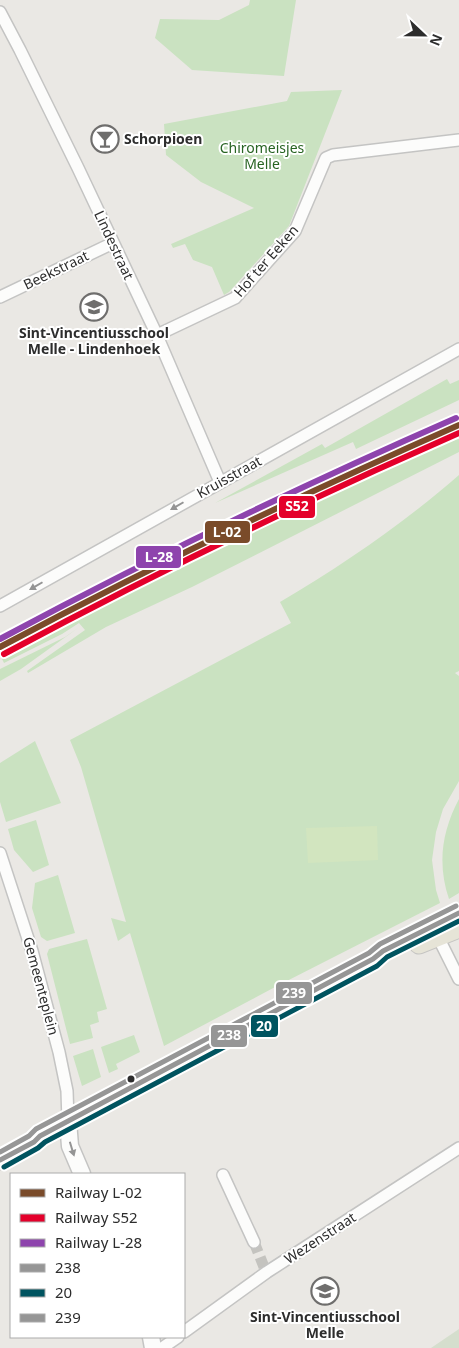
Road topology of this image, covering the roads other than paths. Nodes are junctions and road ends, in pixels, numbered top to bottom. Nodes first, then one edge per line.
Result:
1 (0, 12) edge
2 (459, 140) edge
3 (112, 243) junction
4 (0, 298) edge
5 (157, 335) junction
6 (459, 349) edge
7 (220, 482) junction
8 (0, 606) edge
9 (0, 852) edge
10 (459, 913) edge
11 (459, 928) edge
12 (438, 937) junction
13 (372, 959) junction
14 (459, 980) edge
15 (68, 1121) junction
16 (459, 1148) edge
17 (0, 1160) edge
18 (82, 1173) edge
19 (223, 1175) dead end
20 (254, 1242) tunnel mouth
21 (185, 1331) edge
22 (177, 1338) edge
23 (162, 1348) edge

1 - 3 street, Lindestraat
2 - 5 street, Hof ter Eeken
3 - 4 street, Beekstraat
3 - 5 street, Lindestraat
5 - 7 street, Lindestraat
6 - 7 street, Kruisstraat
7 -> 8 street, Kruisstraat
9 - 15 street, Gemeenteplein
10 - 13 main road
11 - 12 main road
12 - 13 main road
12 - 14 street
13 - 15 main road
15 - 17 main road
15 -> 18 main road
16 - 21 street, Wezenstraat
19 - 20 street
22 - 23 street

